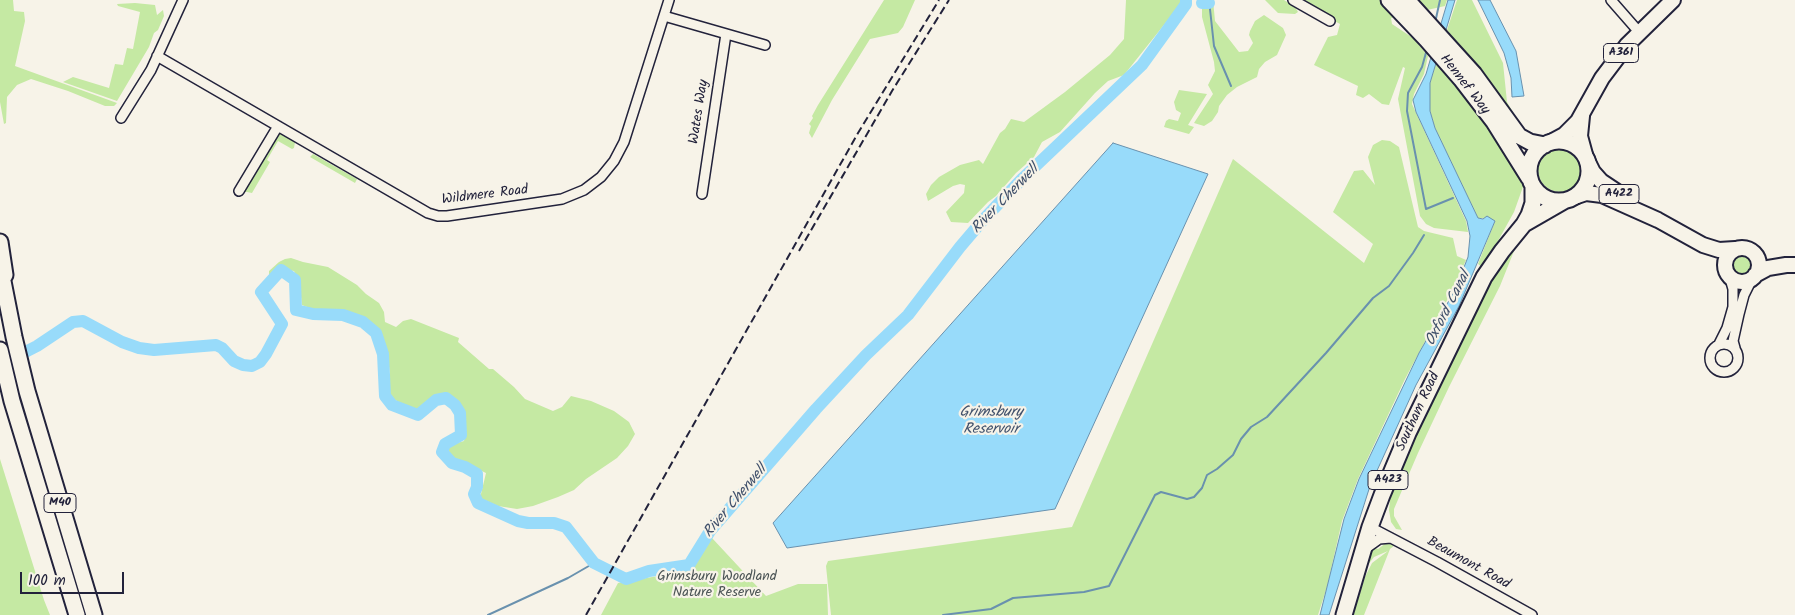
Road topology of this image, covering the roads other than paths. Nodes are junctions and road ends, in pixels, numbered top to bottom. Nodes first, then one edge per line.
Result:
1 (184, 0) edge
2 (669, 0) edge
3 (1292, 0) edge
4 (1389, 0) edge
5 (1408, 0) edge
6 (1611, 0) edge
7 (1673, 0) edge
8 (664, 16) junction
9 (1330, 21) dead end
10 (1429, 32) junction
11 (1639, 32) junction
12 (726, 34) junction
13 (765, 45) dead end
14 (1447, 52) junction
15 (157, 56) junction
16 (1582, 116) junction
17 (122, 118) dead end
18 (278, 126) junction
19 (1548, 143) junction
20 (1586, 159) junction
21 (1531, 182) junction
22 (239, 191) dead end
23 (702, 194) dead end
24 (1569, 199) junction
25 (1658, 220) junction
26 (1524, 224) junction
27 (0, 242) edge
28 (1698, 243) junction
29 (1735, 249) junction
30 (1751, 250) junction
31 (1790, 265) edge
32 (0, 266) edge
33 (1728, 273) junction
34 (1754, 276) junction
35 (10, 311) junction
36 (1719, 344) junction
37 (1735, 348) junction
38 (0, 350) edge
39 (1377, 509) junction
40 (1370, 527) junction
41 (1391, 538) junction
42 (1361, 554) junction
43 (77, 615) edge
44 (94, 615) edge
45 (1344, 615) edge
46 (1532, 615) edge

1 - 15 street
2 - 8 street, Wildmere Road
3 - 9 street
4 - 10 highway, Hennef Way
5 - 10 highway, Hennef Way
6 - 11 street
7 - 11 main road, A361
8 - 12 street
8 - 18 street, Wildmere Road
10 - 14 highway, Hennef Way
11 - 16 main road, A361
12 - 13 street
12 - 23 street, Wates Way
14 - 19 highway, Hennef Way
14 - 21 highway, Hennef Way
15 - 17 street
15 - 18 street, Wildmere Road
16 - 19 main road, A361
16 - 20 main road, A361
18 - 22 street
19 - 20 highway
19 - 21 highway
20 - 24 highway
20 - 25 main road, A422
21 - 24 highway
21 - 26 highway, Southam Road / A423
24 - 25 main road, A422
24 - 26 highway, Southam Road / A423
25 - 28 main road, A422
26 - 39 highway, Southam Road / A423
27 - 35 highway, M40
28 - 29 main road, A422
28 - 33 main road, A422
29 - 30 main road
29 - 33 main road
30 - 31 main road
30 - 34 main road
31 - 34 main road
32 - 35 highway, M40
33 - 34 main road
33 - 36 street
34 - 37 street
35 - 44 highway, M40
36 - 37 street
36 - 37 street
38 - 43 highway, M40
39 - 40 highway, Southam Road / A423
39 - 41 street
40 - 41 street, Beaumont Road
40 - 42 highway, Southam Road / A423
41 - 42 street
41 - 46 street, Beaumont Road
42 - 45 highway, Southam Road / A423

